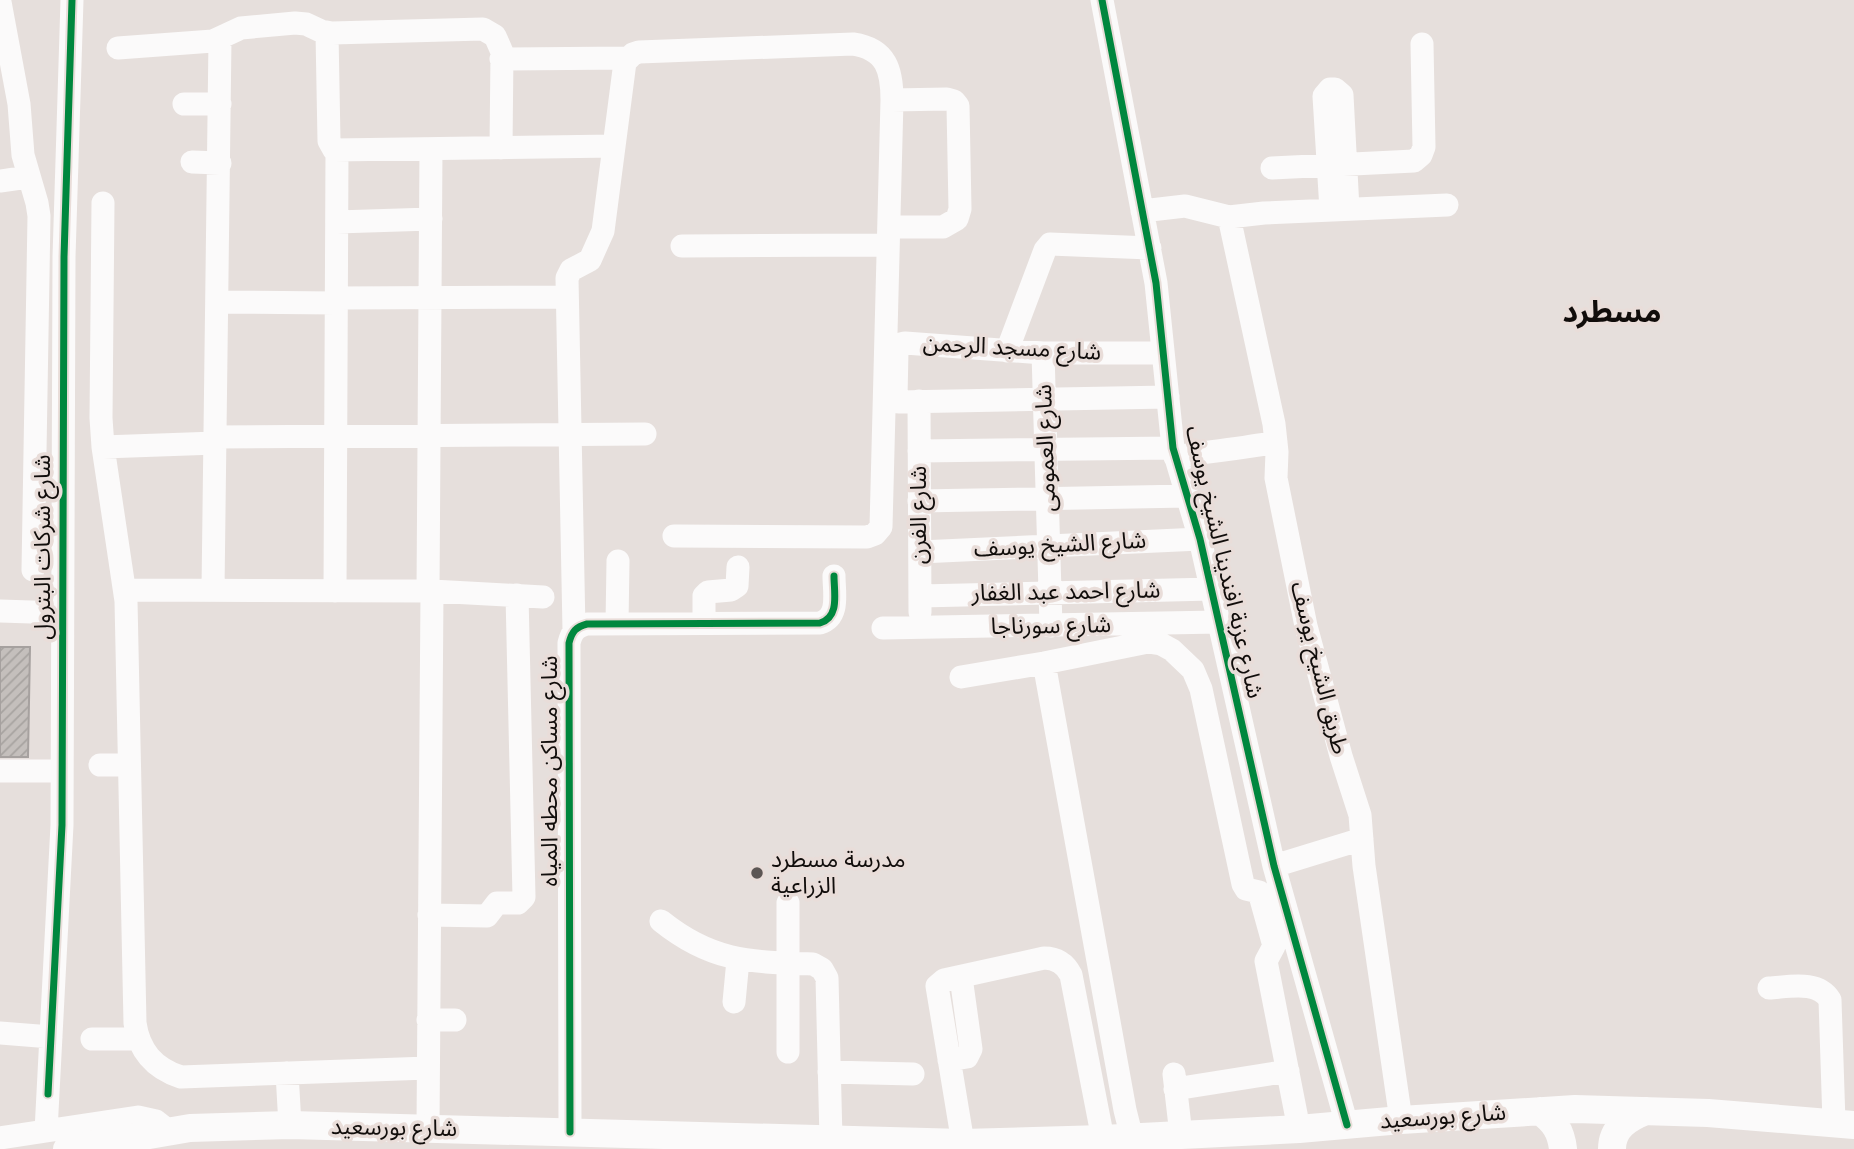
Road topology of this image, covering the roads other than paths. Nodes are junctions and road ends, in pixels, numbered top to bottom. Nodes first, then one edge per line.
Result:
1 (72, 0) edge
2 (1102, 0) edge
3 (0, 2) edge
4 (327, 33) junction
5 (220, 39) junction
6 (1422, 44) dead end
7 (118, 48) dead end
8 (628, 58) junction
9 (501, 59) junction
10 (892, 100) junction
11 (184, 104) dead end
12 (220, 104) junction
13 (1335, 133) dead end
14 (614, 146) junction
15 (500, 148) junction
16 (432, 149) junction
17 (337, 151) junction
18 (192, 162) dead end
19 (220, 163) junction
20 (1337, 165) junction
21 (1272, 168) dead end
22 (29, 177) junction
23 (0, 181) edge
24 (103, 203) dead end
25 (1447, 205) dead end
26 (1339, 210) junction
27 (1142, 211) junction
28 (1229, 217) junction
29 (431, 219) junction
30 (337, 222) junction
31 (888, 236) junction
32 (682, 246) dead end
33 (1150, 248) junction
34 (567, 297) junction
35 (431, 298) junction
36 (336, 301) junction
37 (218, 302) junction
38 (1007, 351) junction
39 (1043, 353) junction
40 (1163, 353) junction
41 (1168, 397) junction
42 (1045, 399) junction
43 (919, 401) junction
44 (645, 434) dead end
45 (569, 435) junction
46 (429, 436) junction
47 (335, 437) junction
48 (216, 440) junction
49 (1276, 442) junction
50 (103, 447) junction
51 (1046, 449) junction
52 (919, 451) junction
53 (1174, 452) junction
54 (1188, 496) junction
55 (1048, 499) junction
56 (919, 501) junction
57 (674, 536) dead end
58 (1200, 539) junction
59 (1049, 545) junction
60 (920, 552) junction
61 (618, 561) dead end
62 (738, 567) dead end
63 (33, 570) dead end
64 (834, 576) dead end
65 (1212, 589) junction
66 (126, 590) junction
67 (214, 590) junction
68 (335, 590) junction
69 (430, 591) junction
70 (1050, 592) junction
71 (517, 596) junction
72 (920, 596) junction
73 (543, 597) dead end
74 (0, 611) edge
75 (62, 612) junction
76 (1219, 622) junction
77 (704, 623) junction
78 (617, 624) junction
79 (1051, 626) junction
80 (883, 628) dead end
81 (919, 628) junction
82 (574, 630) junction
83 (1044, 663) junction
84 (961, 677) dead end
85 (100, 765) dead end
86 (129, 765) junction
87 (0, 771) edge
88 (62, 771) junction
89 (1362, 839) junction
90 (1274, 866) junction
91 (788, 903) dead end
92 (429, 915) junction
93 (661, 920) dead end
94 (738, 960) junction
95 (788, 963) junction
96 (1769, 988) dead end
97 (734, 1002) dead end
98 (428, 1020) junction
99 (455, 1020) dead end
100 (0, 1033) edge
101 (51, 1037) junction
102 (92, 1039) dead end
103 (137, 1039) junction
104 (788, 1052) dead end
105 (428, 1068) junction
106 (1288, 1071) junction
107 (829, 1072) junction
108 (287, 1073) junction
109 (914, 1074) dead end
110 (1540, 1111) junction
111 (1646, 1111) junction
112 (1401, 1120) junction
113 (1844, 1124) edge
114 (290, 1125) junction
115 (1347, 1125) junction
116 (428, 1128) junction
117 (1299, 1129) junction
118 (570, 1132) junction
119 (1181, 1135) junction
120 (0, 1138) edge
121 (1132, 1138) junction
122 (831, 1139) junction
123 (1103, 1139) junction
124 (57, 1140) edge
125 (963, 1143) junction
126 (1563, 1149) edge
127 (1612, 1149) edge

1 - 75 street, شارع شركات البترول
2 - 27 street, شارع عزبة افندينا الشيخ يوسف
3 - 22 street
4 - 5 street
4 - 9 street
4 - 17 street
5 - 7 street
5 - 12 street
6 - 20 street
8 - 9 street
8 - 10 street
8 - 14 street
9 - 15 street
10 - 31 street
10 - 31 street
11 - 12 street
12 - 19 street
13 - 20 street
14 - 15 street
14 - 34 street
15 - 16 street
16 - 17 street
16 - 29 street
17 - 30 street
18 - 19 street
19 - 37 street
20 - 21 street
20 - 26 street
22 - 23 street
22 - 63 street
24 - 50 street
25 - 26 street
26 - 28 street
27 - 28 street
27 - 33 street, شارع عزبة افندينا الشيخ يوسف
28 - 49 street, طريق الشيخ يوسف
29 - 30 street
29 - 35 street
30 - 36 street
31 - 32 street
31 - 57 street
33 - 38 street
33 - 40 street, شارع عزبة افندينا الشيخ يوسف
34 - 35 street
34 - 45 street
35 - 36 street
35 - 46 street
36 - 37 street
36 - 47 street
37 - 48 street
38 - 39 street, شارع مسجد الرحمن
38 - 43 street, شارع مسجد الرحمن
39 - 40 street, شارع مسجد الرحمن
39 - 42 street, شارع العمومى
40 - 41 street, شارع عزبة افندينا الشيخ يوسف
41 - 42 street
41 - 53 street, شارع عزبة افندينا الشيخ يوسف
42 - 43 street
42 - 51 street, شارع العمومى
43 - 52 street, شارع الفرن
44 - 45 street
45 - 46 street
45 - 82 street
46 - 47 street
46 - 69 street
47 - 48 street
47 - 68 street
48 - 50 street
48 - 67 street
49 - 53 street
49 - 89 street, طريق الشيخ يوسف
50 - 66 street
51 - 52 street
51 - 53 street
51 - 55 street, شارع العمومى
52 - 56 street, شارع الفرن
53 - 54 street, شارع عزبة افندينا الشيخ يوسف
54 - 55 street
54 - 58 street, شارع عزبة افندينا الشيخ يوسف
55 - 56 street
55 - 59 street, شارع العمومى
56 - 60 street, شارع الفرن
58 - 59 street, شارع الشيخ يوسف
58 - 65 street, شارع عزبة افندينا الشيخ يوسف
59 - 60 street, شارع الشيخ يوسف
59 - 70 street, شارع العمومى
60 - 72 street, شارع الفرن
61 - 78 street
62 - 77 street
64 - 77 street, شارع مساكن محطه المياه
65 - 70 street, شارع احمد عبد الغفار
65 - 76 street, شارع عزبة افندينا الشيخ يوسف
66 - 67 street
66 - 86 street
67 - 68 street
68 - 69 street
69 - 71 street
69 - 92 street
70 - 72 street, شارع احمد عبد الغفار
70 - 79 street, شارع العمومى
71 - 73 street
71 - 92 street
72 - 81 street, شارع الفرن
74 - 75 street
75 - 88 street, شارع شركات البترول
76 - 79 street, شارع سورناجا
76 - 90 street, شارع عزبة افندينا الشيخ يوسف
77 - 78 street, شارع مساكن محطه المياه
78 - 82 street, شارع مساكن محطه المياه
79 - 81 street, شارع سورناجا
80 - 81 street, شارع سورناجا
82 - 118 street, شارع مساكن محطه المياه
83 - 84 street
83 - 106 street
83 - 121 street
85 - 86 street
86 - 103 street
87 - 88 street
88 - 101 street, شارع شركات البترول
89 - 90 street
89 - 112 street, طريق الشيخ يوسف
90 - 115 street, شارع عزبة افندينا الشيخ يوسف
91 - 95 street
92 - 98 street
93 - 94 street
94 - 95 street
94 - 97 street
95 - 104 street
95 - 107 street
96 - 113 street
98 - 99 street
98 - 105 street
100 - 101 street
101 - 124 street, شارع شركات البترول
102 - 103 street
103 - 108 street
105 - 108 street
105 - 116 street
106 - 117 street
106 - 119 street
107 - 109 street
107 - 122 street
108 - 114 street
110 - 111 main road, شارع بورسعيد
110 - 112 main road, شارع بورسعيد
110 - 126 main road
111 - 113 main road, شارع بورسعيد
111 - 127 main road
112 - 115 main road, شارع بورسعيد
114 - 116 main road, شارع بورسعيد
114 - 124 main road, شارع بورسعيد
115 - 117 main road, شارع بورسعيد
116 - 118 main road, شارع بورسعيد
117 - 119 main road, شارع بورسعيد
118 - 122 main road, شارع بورسعيد
119 - 121 main road, شارع بورسعيد
120 - 124 street
121 - 123 main road, شارع بورسعيد
122 - 125 main road, شارع بورسعيد
123 - 125 main road, شارع بورسعيد
123 - 125 street

